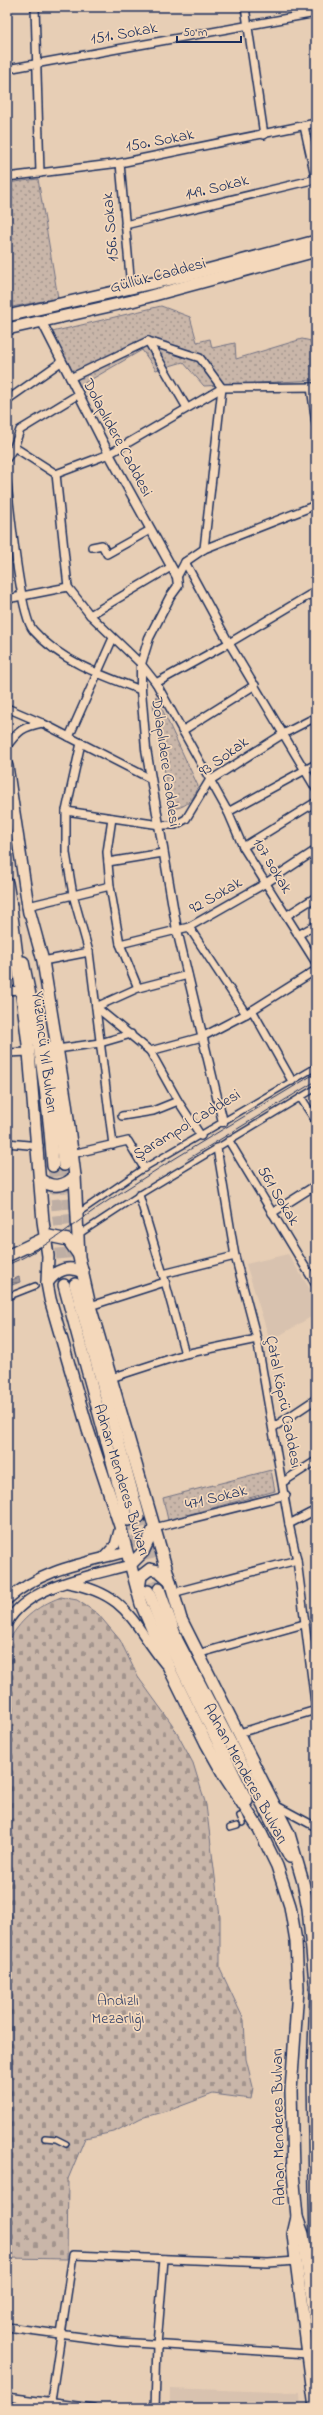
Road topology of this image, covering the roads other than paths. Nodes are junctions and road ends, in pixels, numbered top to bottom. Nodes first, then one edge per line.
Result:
1 (35, 7) edge
2 (245, 7) edge
3 (316, 13) edge
4 (248, 26) junction
5 (35, 64) junction
6 (7, 69) edge
7 (316, 123) edge
8 (304, 126) junction
9 (264, 135) junction
10 (120, 163) junction
11 (40, 173) junction
12 (7, 178) edge
13 (316, 179) edge
14 (125, 225) junction
15 (316, 241) edge
16 (316, 251) edge
17 (131, 288) junction
18 (7, 316) edge
19 (42, 322) junction
20 (7, 329) edge
21 (148, 341) junction
22 (62, 362) junction
23 (70, 378) junction
24 (314, 387) edge
25 (222, 388) junction
26 (79, 394) junction
27 (7, 400) edge
28 (187, 408) junction
29 (316, 424) edge
30 (14, 447) junction
31 (109, 454) junction
32 (7, 458) edge
33 (56, 474) junction
34 (7, 483) edge
35 (316, 505) edge
36 (150, 530) junction
37 (92, 548) dead end
38 (204, 549) junction
39 (185, 562) junction
40 (171, 567) junction
41 (177, 577) junction
42 (68, 587) junction
43 (316, 592) edge
44 (22, 596) junction
45 (7, 599) edge
46 (90, 615) junction
47 (113, 638) junction
48 (228, 644) junction
49 (141, 664) junction
50 (98, 675) junction
51 (156, 683) junction
52 (255, 685) junction
53 (141, 690) junction
54 (7, 708) edge
55 (316, 717) edge
56 (42, 723) junction
57 (182, 731) junction
58 (283, 734) junction
59 (69, 737) junction
60 (81, 743) junction
61 (7, 746) edge
62 (316, 764) edge
63 (7, 766) edge
64 (304, 771) junction
65 (151, 779) junction
66 (209, 781) junction
67 (316, 789) edge
68 (316, 802) edge
69 (66, 811) junction
70 (228, 812) junction
71 (112, 818) junction
72 (160, 825) junction
73 (244, 847) junction
74 (316, 850) edge
75 (163, 853) junction
76 (108, 862) junction
77 (7, 883) edge
78 (266, 884) junction
79 (110, 886) junction
80 (74, 895) junction
81 (316, 897) edge
82 (9, 906) edge
83 (28, 906) junction
84 (286, 916) junction
85 (316, 925) edge
86 (189, 927) junction
87 (177, 930) junction
88 (298, 935) junction
89 (120, 944) junction
90 (89, 952) junction
91 (43, 961) junction
92 (316, 963) edge
93 (316, 970) edge
94 (188, 975) junction
95 (138, 988) junction
96 (20, 990) junction
97 (7, 991) edge
98 (96, 1007) junction
99 (249, 1012) junction
100 (131, 1034) junction
101 (202, 1037) junction
102 (100, 1043) junction
103 (57, 1049) junction
104 (150, 1051) junction
105 (30, 1052) junction
106 (7, 1053) edge
107 (316, 1067) edge
108 (292, 1081) junction
109 (316, 1088) edge
110 (300, 1098) junction
111 (178, 1101) junction
112 (122, 1116) dead end
113 (316, 1121) edge
114 (223, 1122) junction
115 (201, 1136) junction
116 (229, 1141) junction
117 (7, 1143) edge
118 (112, 1145) junction
119 (39, 1146) junction
120 (217, 1148) junction
121 (72, 1154) junction
122 (144, 1168) junction
123 (75, 1176) junction
124 (41, 1180) junction
125 (316, 1185) edge
126 (138, 1195) junction
127 (272, 1213) junction
128 (76, 1214) junction
129 (43, 1221) junction
130 (77, 1235) junction
131 (45, 1238) junction
132 (25, 1249) junction
133 (7, 1256) edge
134 (48, 1256) joint
135 (79, 1256) junction
136 (235, 1256) junction
137 (83, 1272) junction
138 (163, 1274) junction
139 (166, 1282) junction
140 (47, 1283) junction
141 (69, 1284) tunnel mouth
142 (316, 1284) edge
143 (35, 1286) dead end
144 (7, 1297) edge
145 (90, 1306) junction
146 (257, 1339) junction
147 (185, 1354) junction
148 (111, 1378) junction
149 (316, 1399) edge
150 (274, 1427) junction
151 (316, 1461) edge
152 (283, 1482) junction
153 (286, 1495) junction
154 (316, 1510) edge
155 (129, 1521) junction
156 (289, 1524) junction
157 (154, 1528) junction
158 (127, 1552) junction
159 (143, 1552) junction
160 (103, 1558) junction
161 (298, 1560) junction
162 (130, 1565) junction
163 (164, 1566) junction
164 (168, 1580) junction
165 (68, 1582) junction
166 (149, 1592) junction
167 (176, 1592) dead end
168 (7, 1600) edge
169 (7, 1623) edge
170 (304, 1624) junction
171 (197, 1654) junction
172 (170, 1670) junction
173 (316, 1707) edge
174 (239, 1733) junction
175 (274, 1805) junction
176 (240, 1816) dead end
177 (244, 1823) dead end
178 (237, 1826) dead end
179 (316, 1827) edge
180 (230, 1828) dead end
181 (259, 1829) junction
182 (303, 1882) junction
183 (316, 1990) edge
184 (316, 1994) edge
185 (315, 2076) edge
186 (45, 2138) dead end
187 (66, 2144) dead end
188 (316, 2215) edge
189 (297, 2217) junction
190 (316, 2248) edge
191 (164, 2259) junction
192 (296, 2261) junction
193 (316, 2326) edge
194 (7, 2327) edge
195 (61, 2334) junction
196 (157, 2345) junction
197 (308, 2354) junction
198 (7, 2397) edge
199 (50, 2405) edge
200 (315, 2407) edge
201 (93, 2408) edge
202 (155, 2408) edge

1 - 5 street
2 - 4 street
3 - 4 street, 151. Sokak
4 - 5 street, 151. Sokak
4 - 9 street
5 - 6 street, 151. Sokak
5 - 11 street
7 - 8 street, 150. Sokak
8 - 9 street, 150. Sokak
8 - 13 street
9 - 10 street, 150. Sokak
10 - 11 street, 150. Sokak
10 - 14 street, 156. Sokak
11 - 12 street, 150. Sokak
13 - 14 street, 149. Sokak
14 - 17 street, 156. Sokak
15 - 17 main road, Güllük Caddesi
16 - 19 main road, Güllük Caddesi
17 - 18 main road, Güllük Caddesi
19 - 20 main road, Güllük Caddesi
19 - 22 street, Dolaplıdere Caddesi
21 - 23 street
21 - 25 street
21 - 28 street
22 - 23 street, Dolaplıdere Caddesi
22 - 27 street
23 - 26 street, Dolaplıdere Caddesi
24 - 25 street
24 - 29 street
25 - 28 street
25 - 38 street
26 - 30 street
26 - 31 street, Dolaplıdere Caddesi
28 - 31 street
30 - 32 street
30 - 33 street
31 - 33 street
31 - 36 street, Dolaplıdere Caddesi
33 - 42 street
34 - 44 street
35 - 38 street
36 - 37 street
36 - 40 street, Dolaplıdere Caddesi
38 - 39 street
39 - 41 street
39 - 48 street
40 - 41 street, Dolaplıdere Caddesi
40 - 46 street
41 - 49 street, Dolaplıdere Caddesi
42 - 44 street
42 - 46 street, 107 sokak
43 - 48 street
44 - 45 street
44 - 50 street
46 - 47 street, 107 sokak
47 - 49 street, 107 sokak
47 - 50 street
48 - 51 street
48 - 52 street
49 - 51 street, 107 sokak
49 - 53 street, Dolaplıdere Caddesi
50 - 53 street
50 - 59 street
51 - 57 street, 107 sokak
52 - 57 street
52 - 58 street
53 - 65 street, Dolaplıdere Caddesi
54 - 56 street
55 - 58 street, 93 Sokak
56 - 59 street
56 - 61 street
57 - 66 street, 107 sokak
58 - 64 street
58 - 66 street, 93 Sokak
59 - 60 street
60 - 65 street
60 - 69 street
62 - 64 street
63 - 83 main road, Yüzüncü Yıl Bulvarı
64 - 67 street
64 - 70 street
65 - 72 street, Dolaplıdere Caddesi
66 - 70 street, 107 sokak
66 - 72 street, 93 Sokak
68 - 73 street
69 - 71 street, 93 Sokak
69 - 80 street
70 - 73 street, 107 sokak
71 - 72 street, 93 Sokak
71 - 76 street
72 - 75 street, Dolaplıdere Caddesi
73 - 78 street, 107 sokak
74 - 78 street, 92 Sokak
75 - 76 street
75 - 87 street, Dolaplıdere Caddesi
76 - 79 street
77 - 82 main road, Yüzüncü Yıl Bulvarı
78 - 84 street, 107 sokak
78 - 86 street, 92 Sokak
79 - 80 street
79 - 89 street
80 - 83 street
80 - 90 street
81 - 84 street
82 - 83 main road, Yüzüncü Yıl Bulvarı
82 - 96 main road, Yüzüncü Yıl Bulvarı
83 - 91 main road, Yüzüncü Yıl Bulvarı
84 - 88 street, 107 sokak
85 - 88 street
86 - 87 street, 92 Sokak
86 - 99 street
87 - 89 street, 92 Sokak
87 - 94 street, Dolaplıdere Caddesi
88 - 92 street, 107 sokak
89 - 95 street
90 - 91 street
90 - 98 street
91 - 103 main road, Yüzüncü Yıl Bulvarı
93 - 99 street
94 - 95 street
94 - 101 street, Dolaplıdere Caddesi
95 - 98 street
96 - 97 street
96 - 105 main road, Yüzüncü Yıl Bulvarı
98 - 100 street
98 - 102 street
99 - 101 street
99 - 108 street
100 - 102 street
100 - 104 street
101 - 104 street
101 - 114 street, Dolaplıdere Caddesi
102 - 103 street
102 - 118 street
103 - 121 main road, Yüzüncü Yıl Bulvarı
104 - 111 street
105 - 106 street
105 - 119 main road, Yüzüncü Yıl Bulvarı
107 - 108 street, Şarampol Caddesi
108 - 114 street, Şarampol Caddesi
109 - 110 street
110 - 113 street
110 - 116 street
111 - 112 street
111 - 115 street
114 - 115 street, Şarampol Caddesi
115 - 122 street, Şarampol Caddesi
116 - 120 street
116 - 127 street, 561 Sokak
117 - 119 street
118 - 121 street
118 - 122 street
119 - 124 main road, Yüzüncü Yıl Bulvarı
120 - 126 street
120 - 136 street, Çatal Köprü Caddesi
121 - 123 main road, Yüzüncü Yıl Bulvarı
122 - 128 street, Şarampol Caddesi
123 - 124 main road
123 - 128 main road, Yüzüncü Yıl Bulvarı
124 - 129 main road, Yüzüncü Yıl Bulvarı
125 - 127 street
126 - 130 street
126 - 138 street
127 - 142 street, 561 Sokak
128 - 130 main road, Yüzüncü Yıl Bulvarı
129 - 131 main road, Yüzüncü Yıl Bulvarı
129 - 132 main road
130 - 135 main road, Adnan Menderes Bulvarı
131 - 132 main road
131 - 134 main road, Yüzüncü Yıl Bulvarı
131 - 135 main road
132 - 133 main road
134 - 140 main road, Adnan Menderes Bulvarı
135 - 137 main road, Adnan Menderes Bulvarı
136 - 138 street
136 - 146 street, Çatal Köprü Caddesi
137 - 140 main road
137 - 145 main road, Adnan Menderes Bulvarı
138 - 139 street
139 - 145 street
139 - 147 street
140 - 155 main road, Adnan Menderes Bulvarı
141 - 155 main road, Adnan Menderes Bulvarı
143 - 144 street
145 - 148 main road, Adnan Menderes Bulvarı
146 - 147 street
146 - 150 street, Çatal Köprü Caddesi
147 - 148 street
148 - 157 main road, Adnan Menderes Bulvarı
149 - 150 street
150 - 152 street, Çatal Köprü Caddesi
151 - 152 street
152 - 153 street, Çatal Köprü Caddesi
153 - 156 street, Çatal Köprü Caddesi
153 - 157 street, 471 Sokak
154 - 156 street
155 - 158 main road, Adnan Menderes Bulvarı
155 - 160 main road
156 - 161 street, Çatal Köprü Caddesi
157 - 159 main road
157 - 163 main road, Adnan Menderes Bulvarı
158 - 159 main road
158 - 160 main road
158 - 162 main road, Adnan Menderes Bulvarı
159 - 162 main road
159 - 163 main road
160 - 168 main road
161 - 167 street
161 - 170 street, Çatal Köprü Caddesi
162 - 165 main road
162 - 166 main road, Adnan Menderes Bulvarı
163 - 164 main road, Adnan Menderes Bulvarı
164 - 166 main road
164 - 171 main road, Adnan Menderes Bulvarı
165 - 169 main road
165 - 172 main road
166 - 172 main road, Adnan Menderes Bulvarı
166 - 181 main road
166 - 182 main road, Adnan Menderes Bulvarı
170 - 171 street
170 - 173 street, Çatal Köprü Caddesi
171 - 174 main road, Adnan Menderes Bulvarı
172 - 181 main road, Adnan Menderes Bulvarı
173 - 174 street
174 - 175 main road, Adnan Menderes Bulvarı
175 - 179 street
175 - 182 main road, Adnan Menderes Bulvarı
176 - 177 street
178 - 180 street
181 - 189 main road, Adnan Menderes Bulvarı
182 - 184 main road, Adnan Menderes Bulvarı
183 - 184 street
184 - 185 main road, Adnan Menderes Bulvarı
185 - 188 main road, Adnan Menderes Bulvarı
186 - 187 street
188 - 190 main road, Adnan Menderes Bulvarı
189 - 192 main road
189 - 193 main road, Adnan Menderes Bulvarı
191 - 192 street
191 - 195 street
191 - 196 street
192 - 197 main road
194 - 195 street
195 - 196 street
195 - 199 street
196 - 197 street
196 - 202 street
197 - 200 main road
198 - 199 street
199 - 201 street

